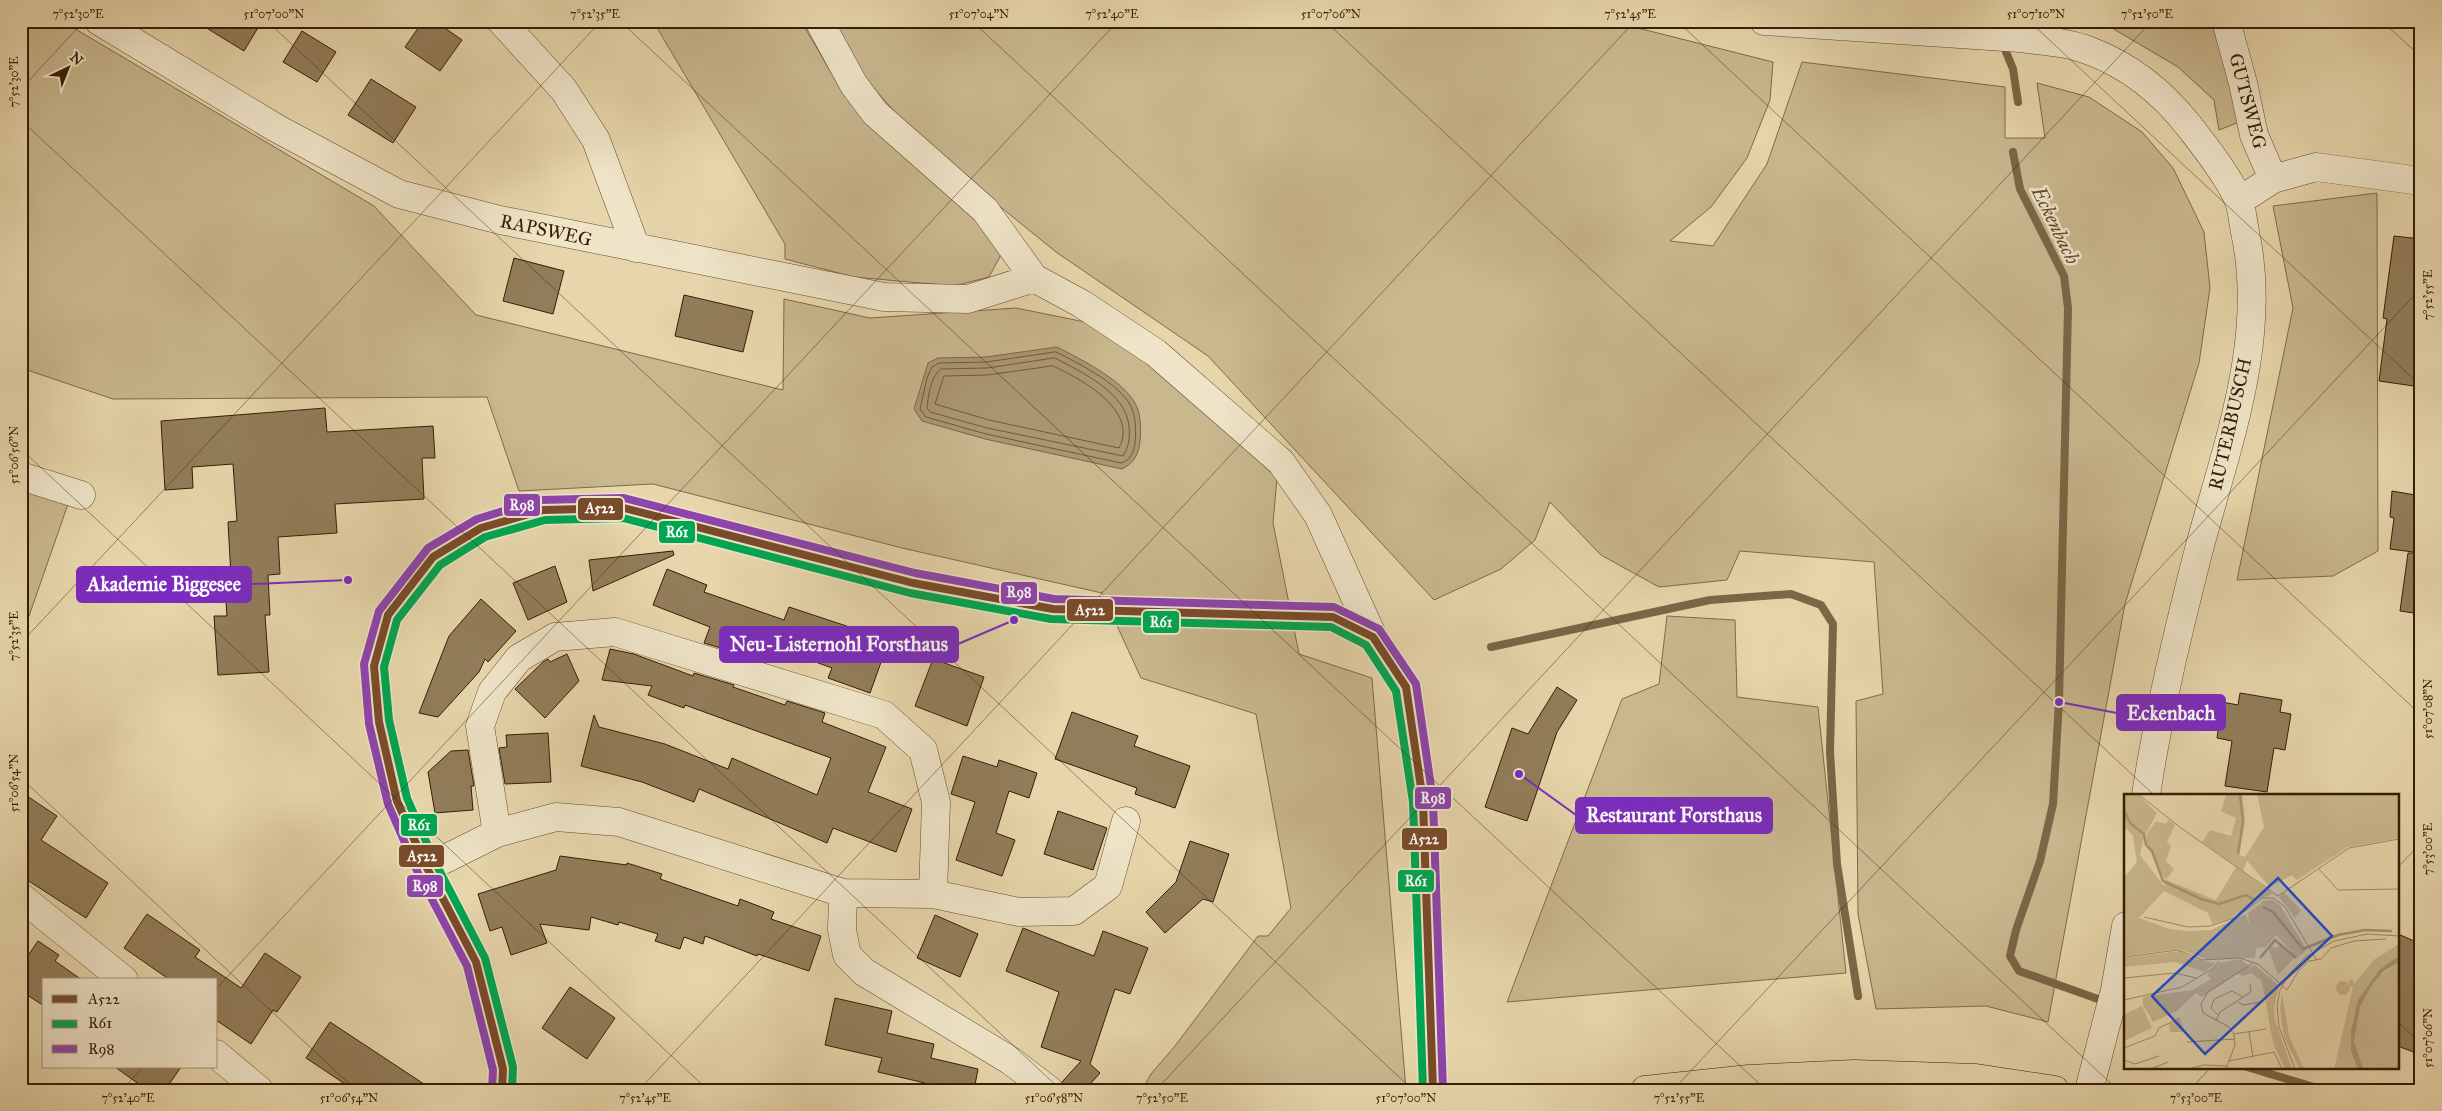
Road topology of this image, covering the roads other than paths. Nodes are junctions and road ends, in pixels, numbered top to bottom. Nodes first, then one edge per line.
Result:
1 (99, 21) edge
2 (501, 21) edge
3 (819, 21) edge
4 (1764, 21) edge
5 (2226, 21) edge
6 (2273, 179) junction
7 (2421, 181) edge
8 (2239, 201) junction
9 (636, 248) junction
10 (1034, 278) junction
11 (21, 476) edge
12 (81, 495) dead end
13 (1373, 637) junction
14 (2146, 794) edge
15 (1126, 822) dead end
16 (497, 833) junction
17 (427, 868) junction
18 (843, 894) junction
19 (933, 894) junction
20 (21, 897) edge
21 (2124, 939) edge
22 (122, 978) edge
23 (218, 1056) edge
24 (259, 1090) edge
25 (502, 1090) edge
26 (1048, 1090) edge
27 (1434, 1090) edge
28 (1645, 1090) edge
29 (2055, 1090) edge
30 (2089, 1090) edge

1 - 9 street, RAPSWEG
2 - 9 street
3 - 10 street
4 - 8 street, RUTERBUSCH
5 - 6 street, GUTSWEG
6 - 7 street
6 - 8 street
8 - 14 street, RUTERBUSCH
9 - 10 street, RAPSWEG
10 - 13 street
11 - 12 street
13 - 17 street
13 - 27 street
15 - 19 street
16 - 17 street
16 - 18 street
16 - 19 street
17 - 25 street
18 - 19 street
18 - 26 street
20 - 22 street
21 - 30 street
23 - 24 street
28 - 29 main road

